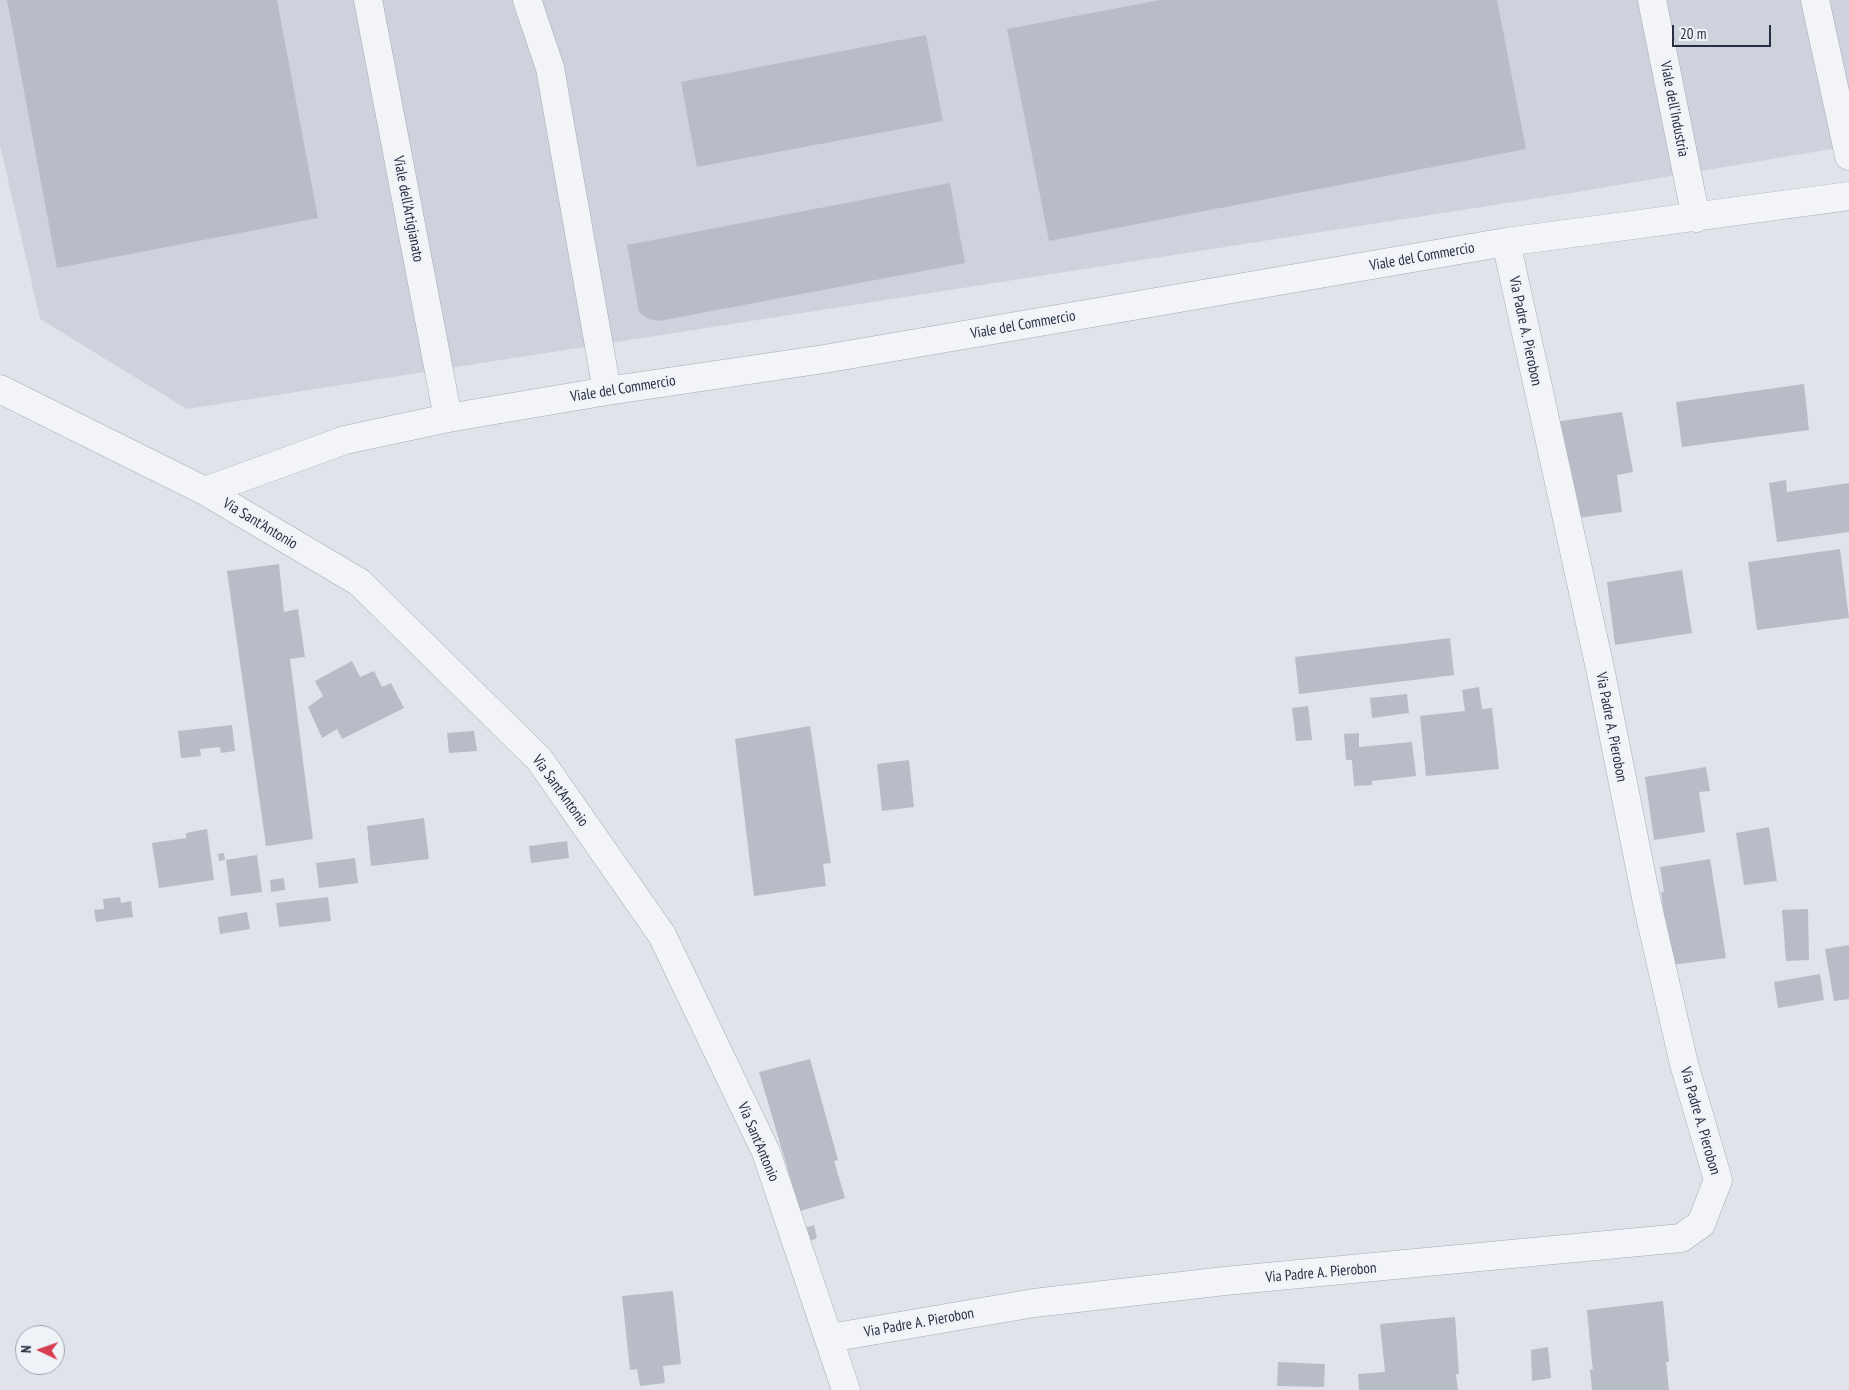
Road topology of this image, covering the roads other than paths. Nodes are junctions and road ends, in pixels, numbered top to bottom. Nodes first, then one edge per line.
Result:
1 (368, 0) edge
2 (527, 0) edge
3 (1652, 0) edge
4 (1815, 0) edge
5 (1849, 156) edge
6 (1849, 196) edge
7 (1696, 218) junction
8 (1506, 242) junction
9 (0, 389) edge
10 (607, 391) junction
11 (448, 418) junction
12 (205, 491) junction
13 (830, 1338) junction
14 (846, 1390) edge

1 - 11 street, Viale dell'Artigianato
2 - 10 street
3 - 7 street, Viale dell'Industria
4 - 5 street
6 - 7 street, Viale del Commercio
7 - 8 street, Viale del Commercio
8 - 10 street, Viale del Commercio
8 - 13 street, Via Padre A. Pierobon
9 - 12 street, Via Sant'Antonio
10 - 11 street, Viale del Commercio
11 - 12 street, Viale del Commercio
12 - 13 street, Via Sant'Antonio
13 - 14 street, Via Sant'Antonio

